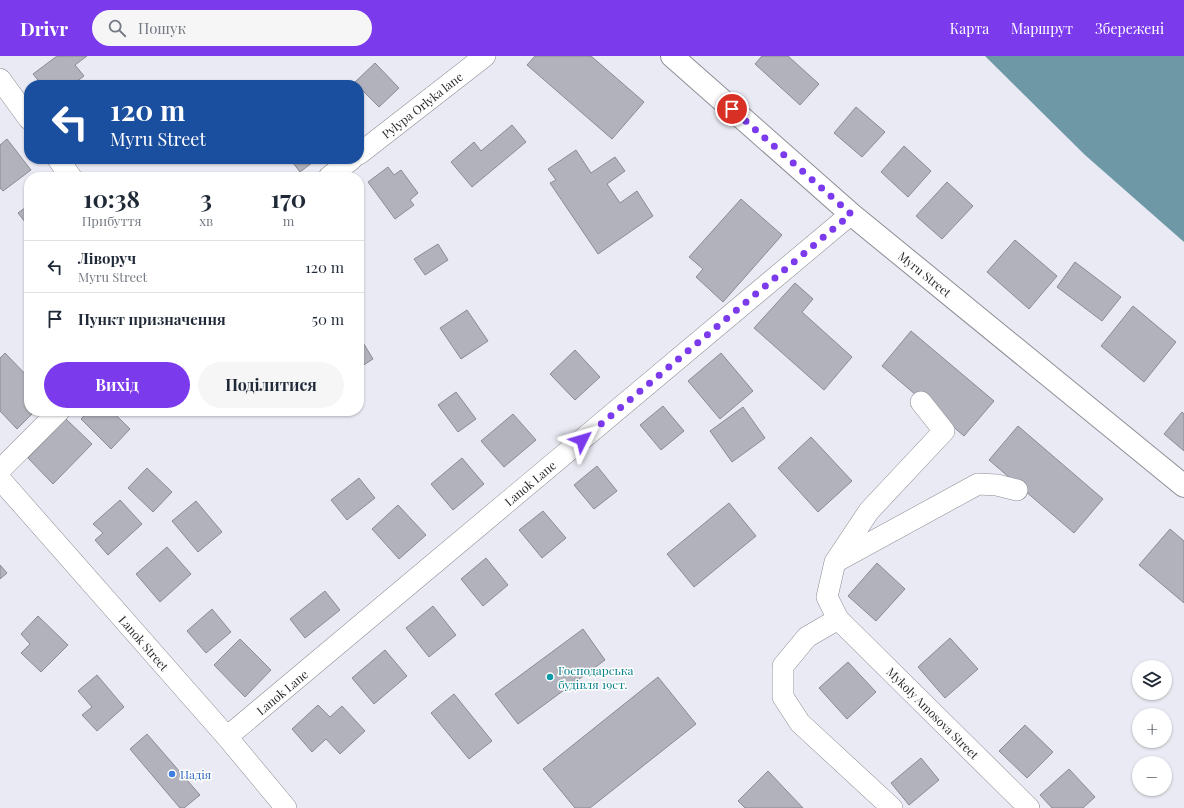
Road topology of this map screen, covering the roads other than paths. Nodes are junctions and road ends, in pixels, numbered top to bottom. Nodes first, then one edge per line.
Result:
1 (484, 56) edge
2 (672, 56) edge
3 (0, 79) edge
4 (24, 112) edge
5 (364, 150) edge
6 (346, 164) edge
7 (335, 172) edge
8 (851, 214) junction
9 (921, 402) dead end
10 (54, 416) edge
11 (0, 470) edge
12 (0, 479) edge
13 (1184, 486) edge
14 (1017, 490) dead end
15 (835, 562) junction
16 (838, 619) junction
17 (227, 738) junction
18 (286, 808) edge
19 (892, 808) edge
20 (1029, 808) edge

1 - 5 street, Pylypa Orlyka lane
2 - 8 main road, Myru Street
3 - 4 street
6 - 7 street
8 - 13 main road, Myru Street
8 - 17 street, Lanok Lane
9 - 15 street, Mykoly Amosova Street
10 - 11 street
12 - 17 street, Lanok Street
14 - 15 street
15 - 16 street, Mykoly Amosova Street
16 - 19 street
16 - 20 street, Mykoly Amosova Street
17 - 18 street, Lanok Street

